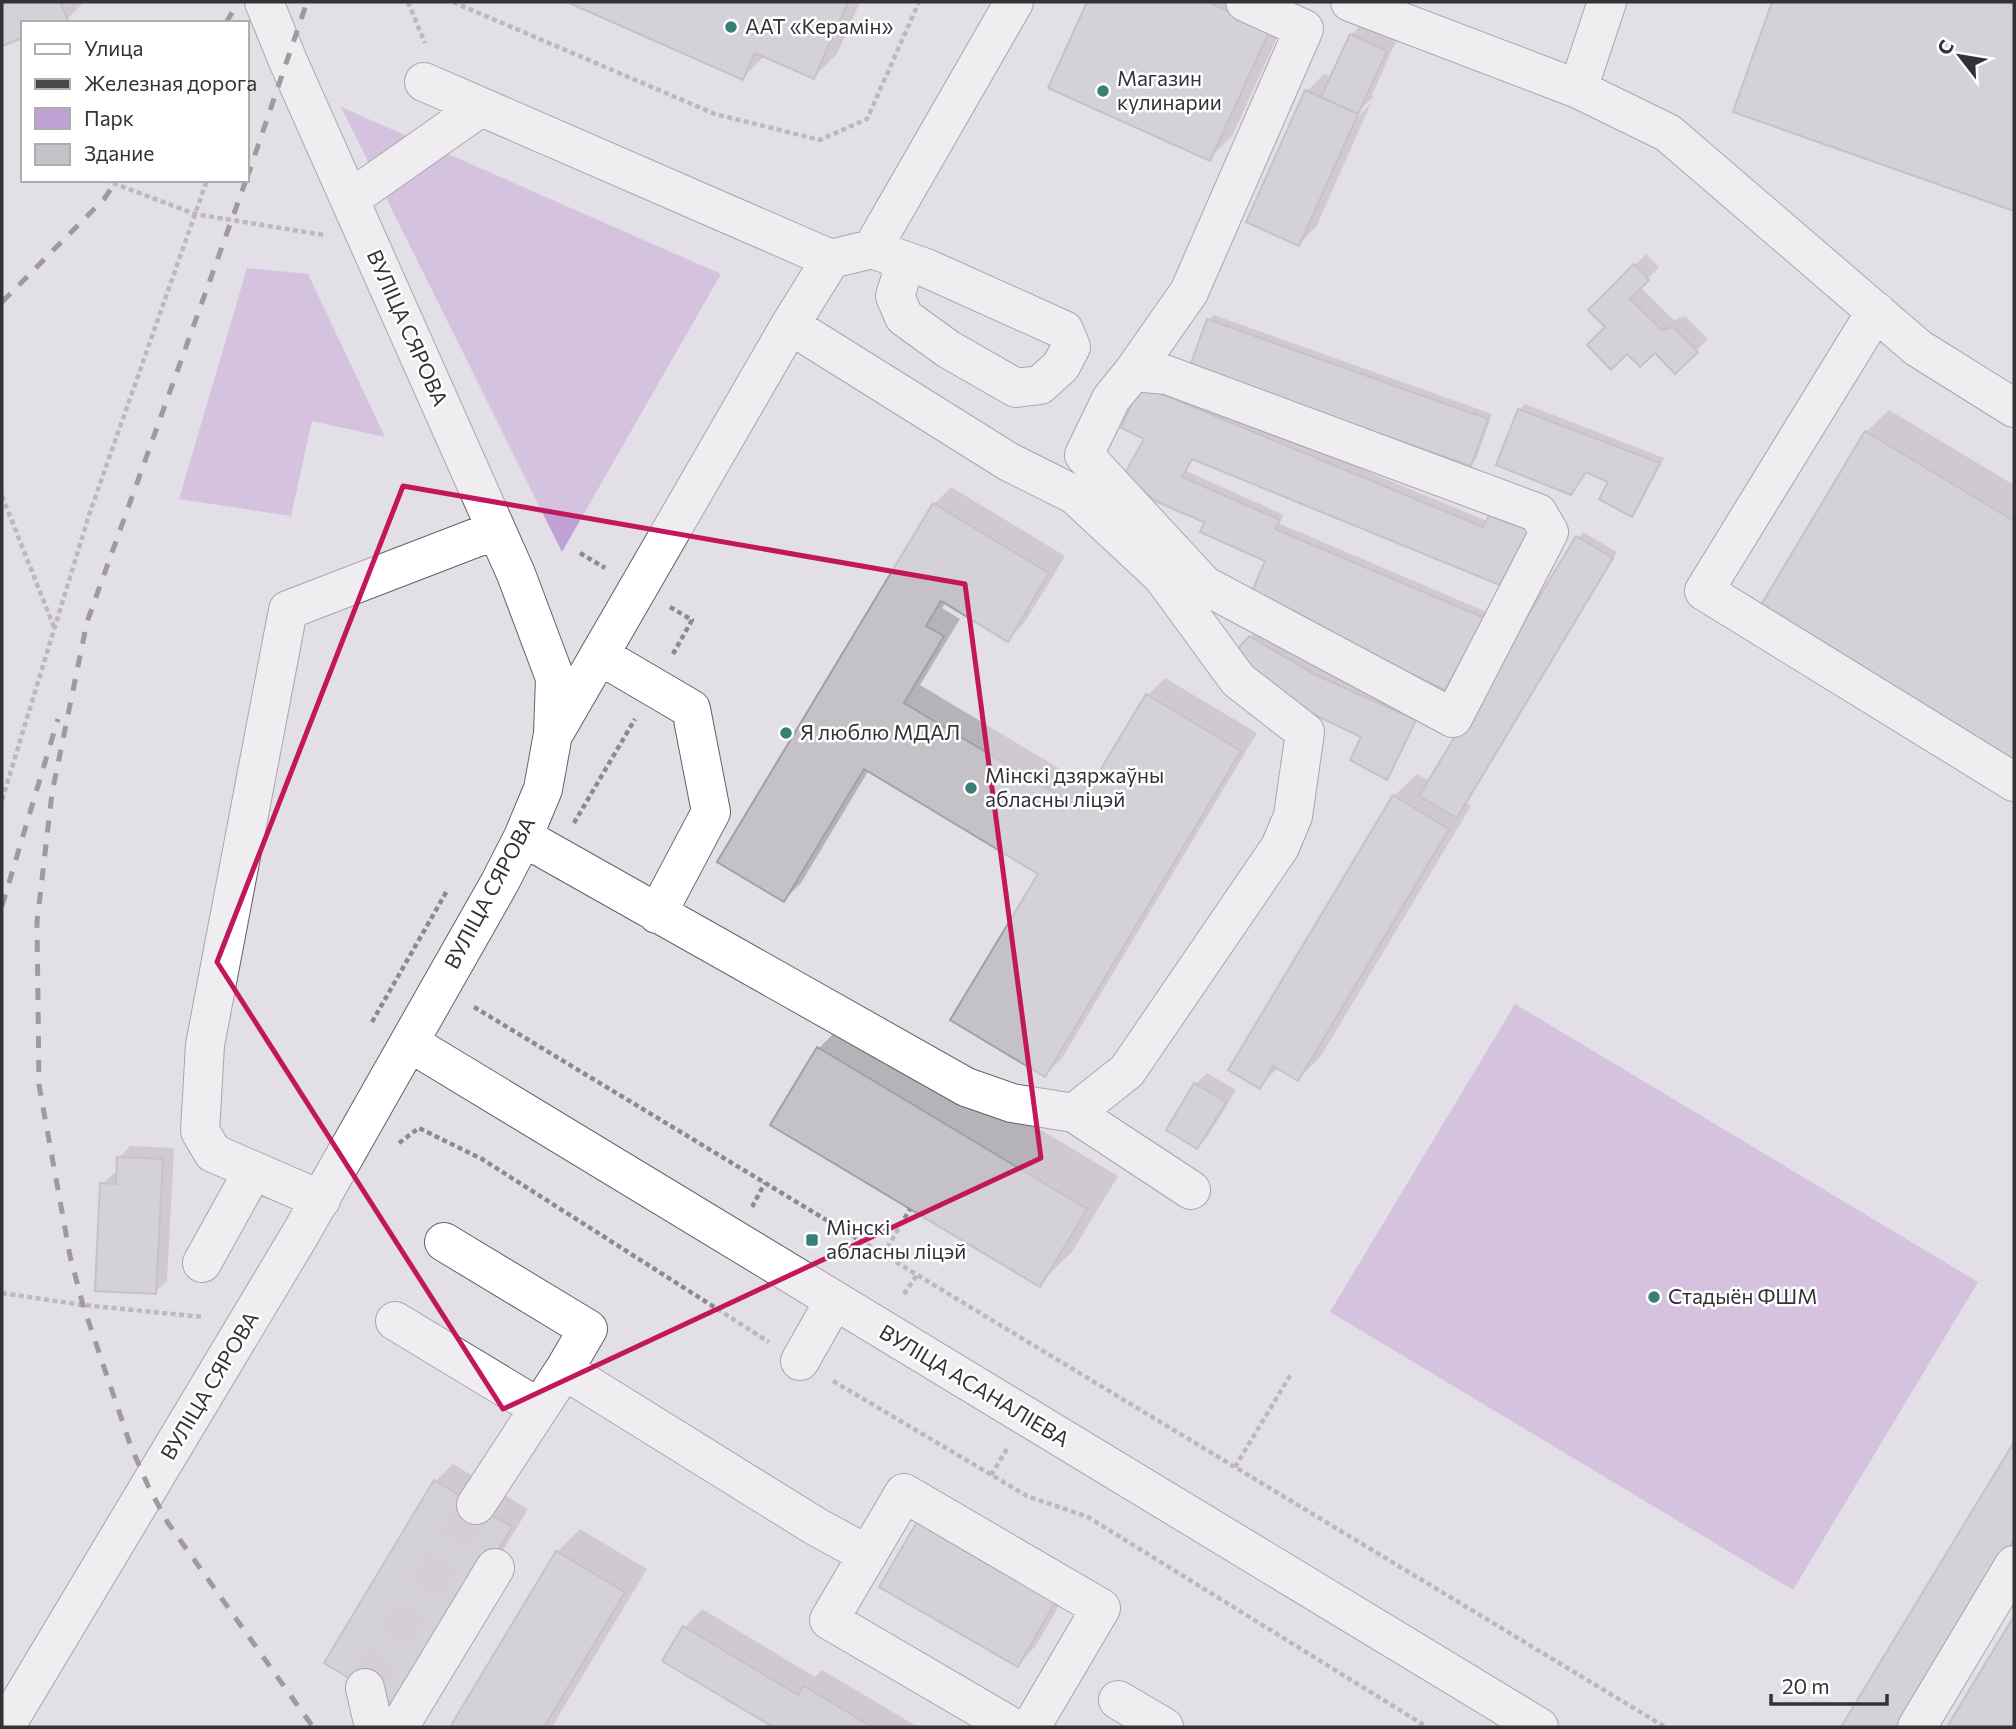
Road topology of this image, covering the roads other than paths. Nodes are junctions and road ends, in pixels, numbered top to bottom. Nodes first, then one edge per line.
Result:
1 (264, 2) edge
2 (1014, 2) edge
3 (1245, 2) edge
4 (1350, 2) edge
5 (1607, 2) edge
6 (424, 82) dead end
7 (1577, 89) junction
8 (481, 107) junction
9 (349, 199) junction
10 (831, 259) junction
11 (1876, 311) junction
12 (790, 325) junction
13 (1133, 372) junction
14 (2014, 408) edge
15 (1084, 455) junction
16 (1051, 483) junction
17 (496, 530) junction
18 (599, 655) junction
19 (553, 734) junction
20 (2014, 782) edge
21 (539, 847) junction
22 (657, 914) junction
23 (410, 1043) junction
24 (1074, 1113) junction
25 (253, 1171) junction
26 (1191, 1190) dead end
27 (321, 1200) junction
28 (444, 1242) dead end
29 (202, 1263) dead end
30 (834, 1301) junction
31 (395, 1321) dead end
32 (800, 1361) road end
33 (564, 1370) junction
34 (539, 1408) junction
35 (476, 1505) tunnel mouth
36 (868, 1555) junction
37 (2014, 1565) edge
38 (495, 1568) dead end
39 (365, 1688) tunnel mouth
40 (1118, 1700) dead end
41 (5, 1727) edge
42 (374, 1727) edge
43 (400, 1727) edge
44 (1012, 1727) edge
45 (1031, 1727) edge
46 (1164, 1727) edge
47 (1539, 1727) edge
48 (1917, 1727) edge

1 - 9 street, ВУЛІЦА СЯРОВА
2 - 10 street
3 - 13 street
4 - 7 street
5 - 7 street
6 - 8 street
7 - 11 street
8 - 9 street
8 - 10 street
9 - 17 street, ВУЛІЦА СЯРОВА
10 - 12 street
11 - 14 street
11 - 20 street
12 - 16 street
12 - 18 street
13 - 15 street
13 - 15 street
15 - 16 street
16 - 24 street
17 - 19 street, ВУЛІЦА СЯРОВА
17 - 25 street
18 - 19 street
18 - 22 street
19 - 21 street, ВУЛІЦА СЯРОВА
21 - 22 street
21 - 23 street, ВУЛІЦА СЯРОВА
22 - 24 street
23 - 27 street, ВУЛІЦА СЯРОВА
23 - 30 street, ВУЛІЦА АСАНАЛІЕВА
24 - 26 street
25 - 27 street
25 - 29 street
27 - 41 street, ВУЛІЦА СЯРОВА
28 - 33 street
30 - 32 street
30 - 47 street, ВУЛІЦА АСАНАЛІЕВА
31 - 34 street
33 - 34 street
33 - 36 street
34 - 35 street
36 - 44 street
36 - 45 street
37 - 48 street
38 - 43 street
39 - 42 street
40 - 46 street

